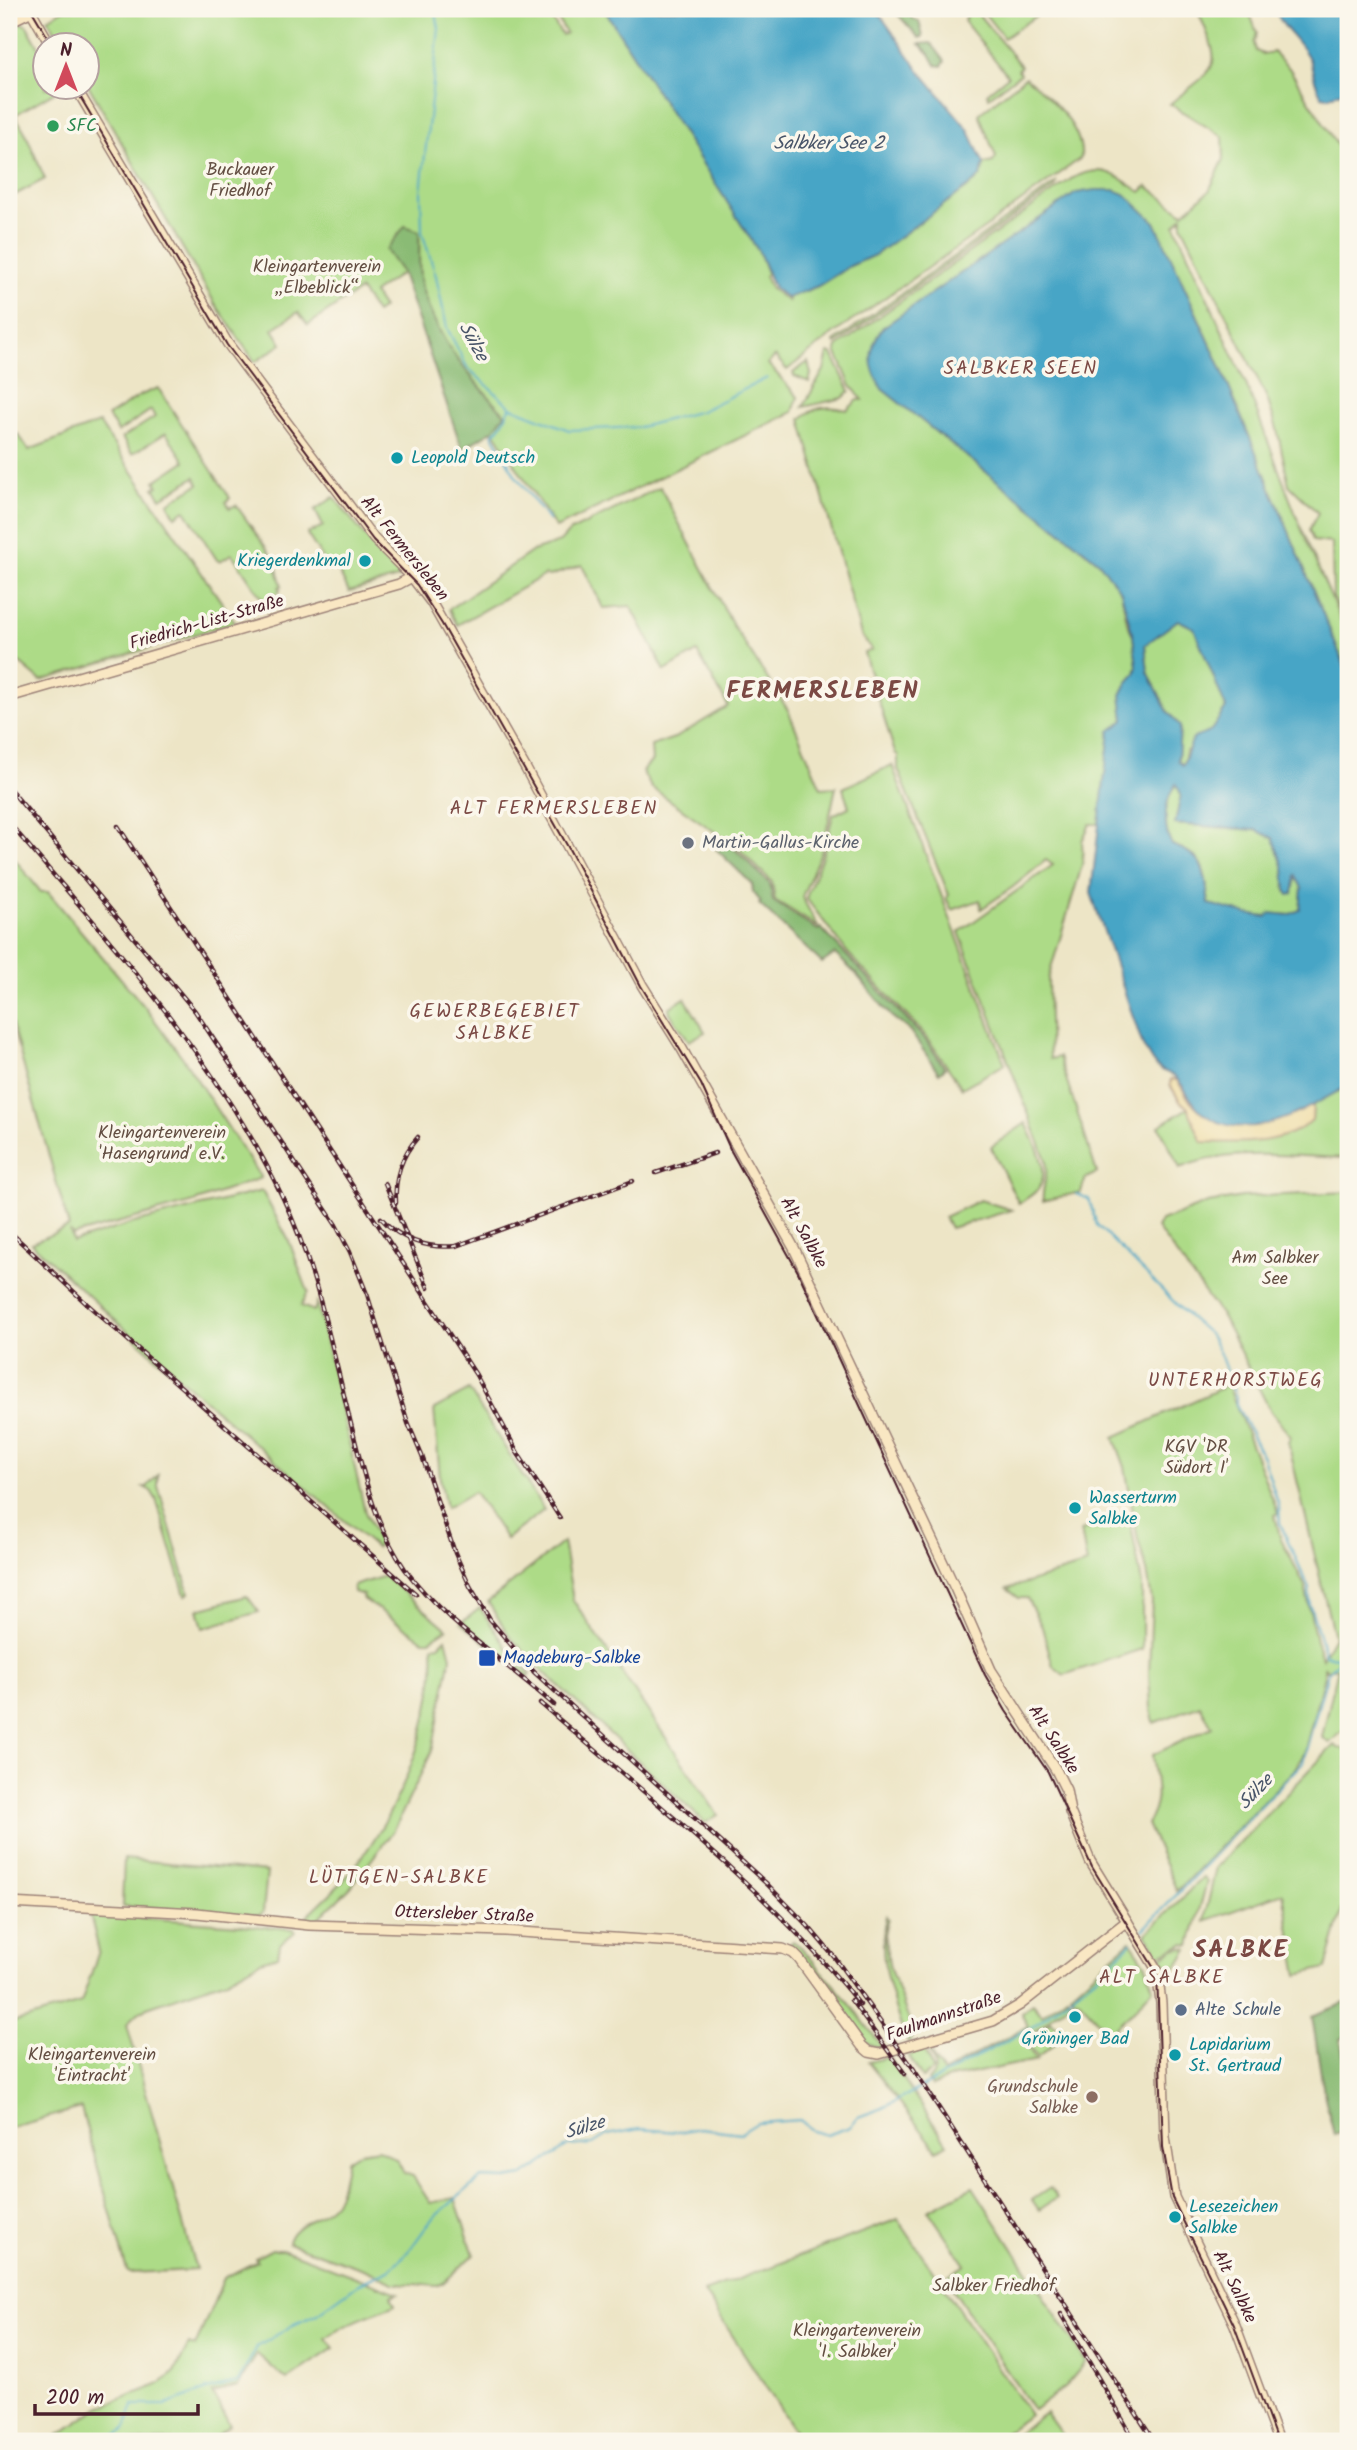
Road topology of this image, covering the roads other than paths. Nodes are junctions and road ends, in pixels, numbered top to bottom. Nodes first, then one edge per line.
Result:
1 (31, 10) edge
2 (9, 22) edge
3 (43, 32) edge
4 (84, 102) edge
5 (412, 577) junction
6 (9, 697) edge
7 (702, 1083) joint
8 (9, 1903) edge
9 (1127, 1921) junction
10 (868, 2051) joint
11 (1278, 2441) edge

1 - 2 main road
1 - 3 main road
4 - 5 main road, Alt Fermersleben
5 - 6 main road, Friedrich-List-Straße
5 - 7 main road, Alt Fermersleben
7 - 9 main road, Alt Salbke
8 - 10 main road, Ottersleber Straße
9 - 10 main road, Faulmannstraße
9 - 11 main road, Alt Salbke

